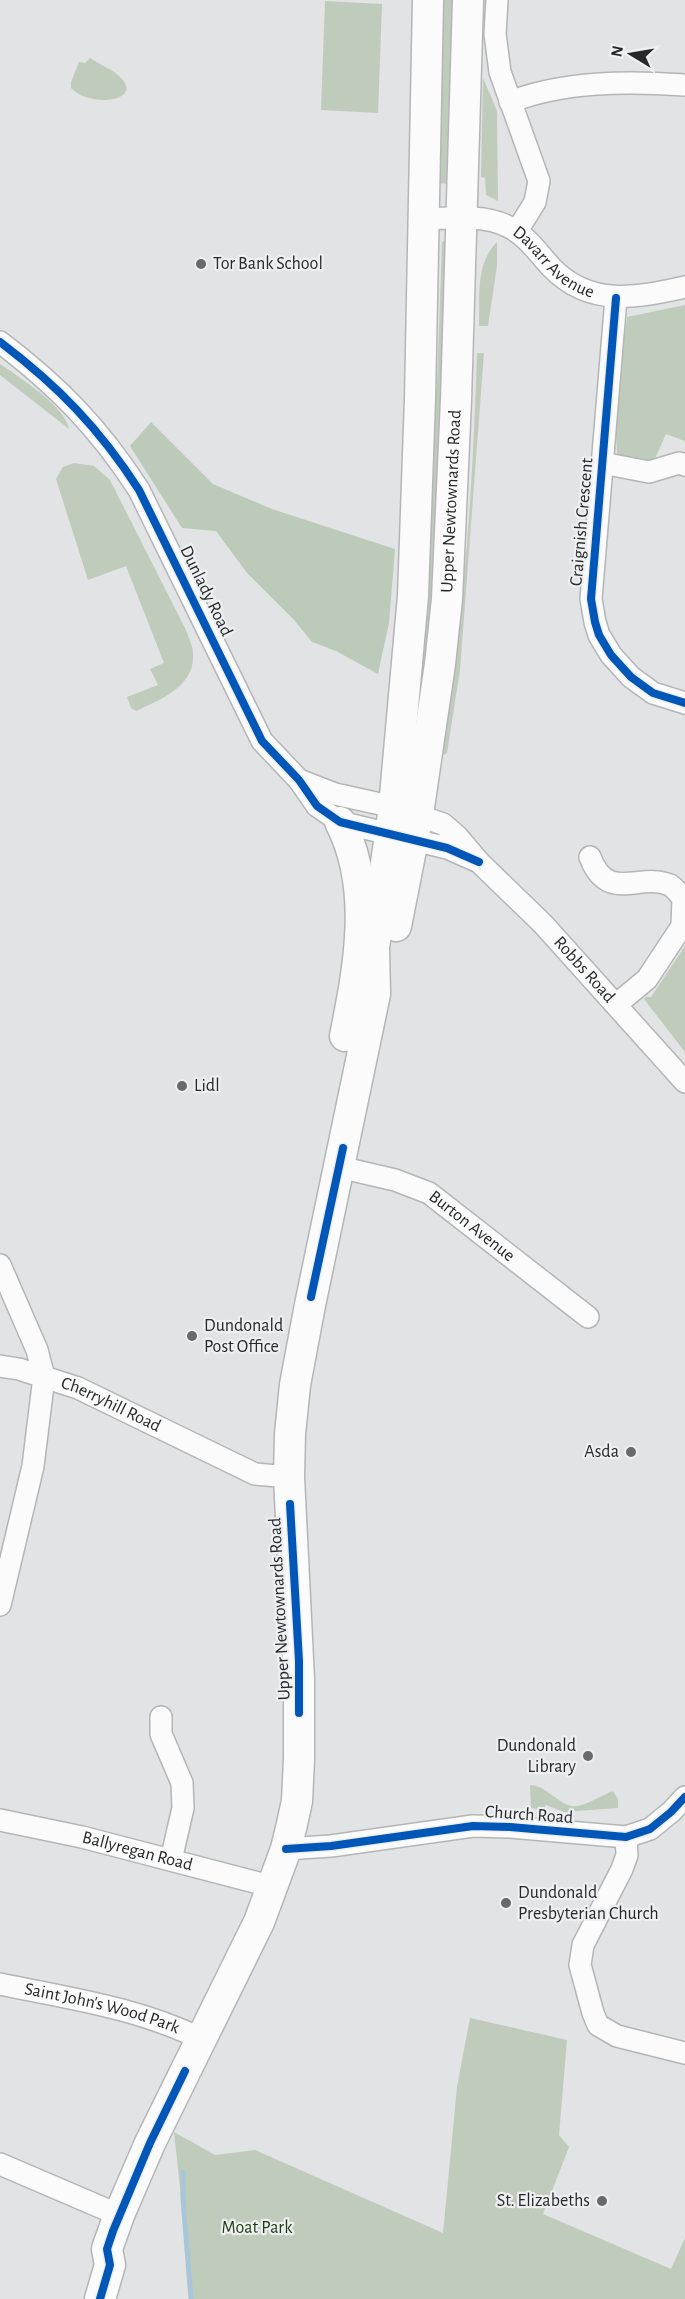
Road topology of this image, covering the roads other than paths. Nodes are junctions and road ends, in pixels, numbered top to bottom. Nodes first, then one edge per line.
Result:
1 (428, 0) edge
2 (468, 0) edge
3 (497, 0) edge
4 (685, 85) edge
5 (510, 102) junction
6 (460, 218) junction
7 (424, 219) junction
8 (517, 231) junction
9 (685, 287) edge
10 (616, 298) junction
11 (0, 342) edge
12 (602, 463) junction
13 (685, 465) edge
14 (685, 703) edge
15 (299, 780) junction
16 (340, 822) junction
17 (404, 824) junction
18 (590, 857) dead end
19 (617, 1004) junction
20 (685, 1082) edge
21 (346, 1128) junction
22 (339, 1167) junction
23 (0, 1265) edge
24 (588, 1317) dead end
25 (0, 1366) edge
26 (44, 1377) junction
27 (289, 1477) junction
28 (5, 1565) edge
29 (0, 1605) edge
30 (161, 1717) dead end
31 (685, 1797) edge
32 (0, 1820) edge
33 (626, 1837) junction
34 (286, 1849) junction
35 (171, 1860) junction
36 (274, 1887) junction
37 (0, 1984) edge
38 (201, 2039) junction
39 (685, 2053) edge
40 (0, 2164) edge
41 (119, 2215) junction
42 (107, 2249) junction
43 (79, 2299) edge
44 (99, 2299) edge

1 - 7 highway, Upper Newtownards Road
2 - 6 highway, Upper Newtownards Road
3 - 5 street
4 - 5 street
5 - 8 street
6 - 7 street, Davarr Avenue
6 - 8 street, Davarr Avenue
6 - 17 highway, Upper Newtownards Road
7 - 17 highway, Upper Newtownards Road
8 - 10 street, Davarr Avenue
9 - 10 street, Davarr Avenue
10 - 12 street, Craignish Crescent
11 - 15 street, Dunlady Road
12 - 13 street, Craignish Crescent
12 - 14 street, Craignish Crescent
15 - 16 street, Dunlady Road
15 - 17 street, Dunlady Road
16 - 17 street, Dunlady Road
16 - 21 highway
17 - 19 street, Robbs Road
17 - 21 highway, Upper Newtownards Road
18 - 19 street
19 - 20 street, Robbs Road
21 - 22 highway, Upper Newtownards Road
22 - 24 street, Burton Avenue
22 - 27 highway, Upper Newtownards Road
23 - 26 street, Cherryhill Road
25 - 26 street
26 - 27 street, Cherryhill Road
26 - 28 street
27 - 34 highway, Upper Newtownards Road
28 - 29 street
30 - 35 street
31 - 33 street, Church Road
32 - 35 street, Ballyregan Road
33 - 34 street, Church Road
33 - 39 street
34 - 36 highway, Upper Newtownards Road
35 - 36 street, Ballyregan Road
36 - 38 highway, Upper Newtownards Road
37 - 38 street, Saint John's Wood Park
38 - 41 highway, Upper Newtownards Road
40 - 41 street
41 - 42 highway, Upper Newtownards Road
42 - 43 highway, Upper Newtownards Road
42 - 44 highway, Upper Newtownards Road

